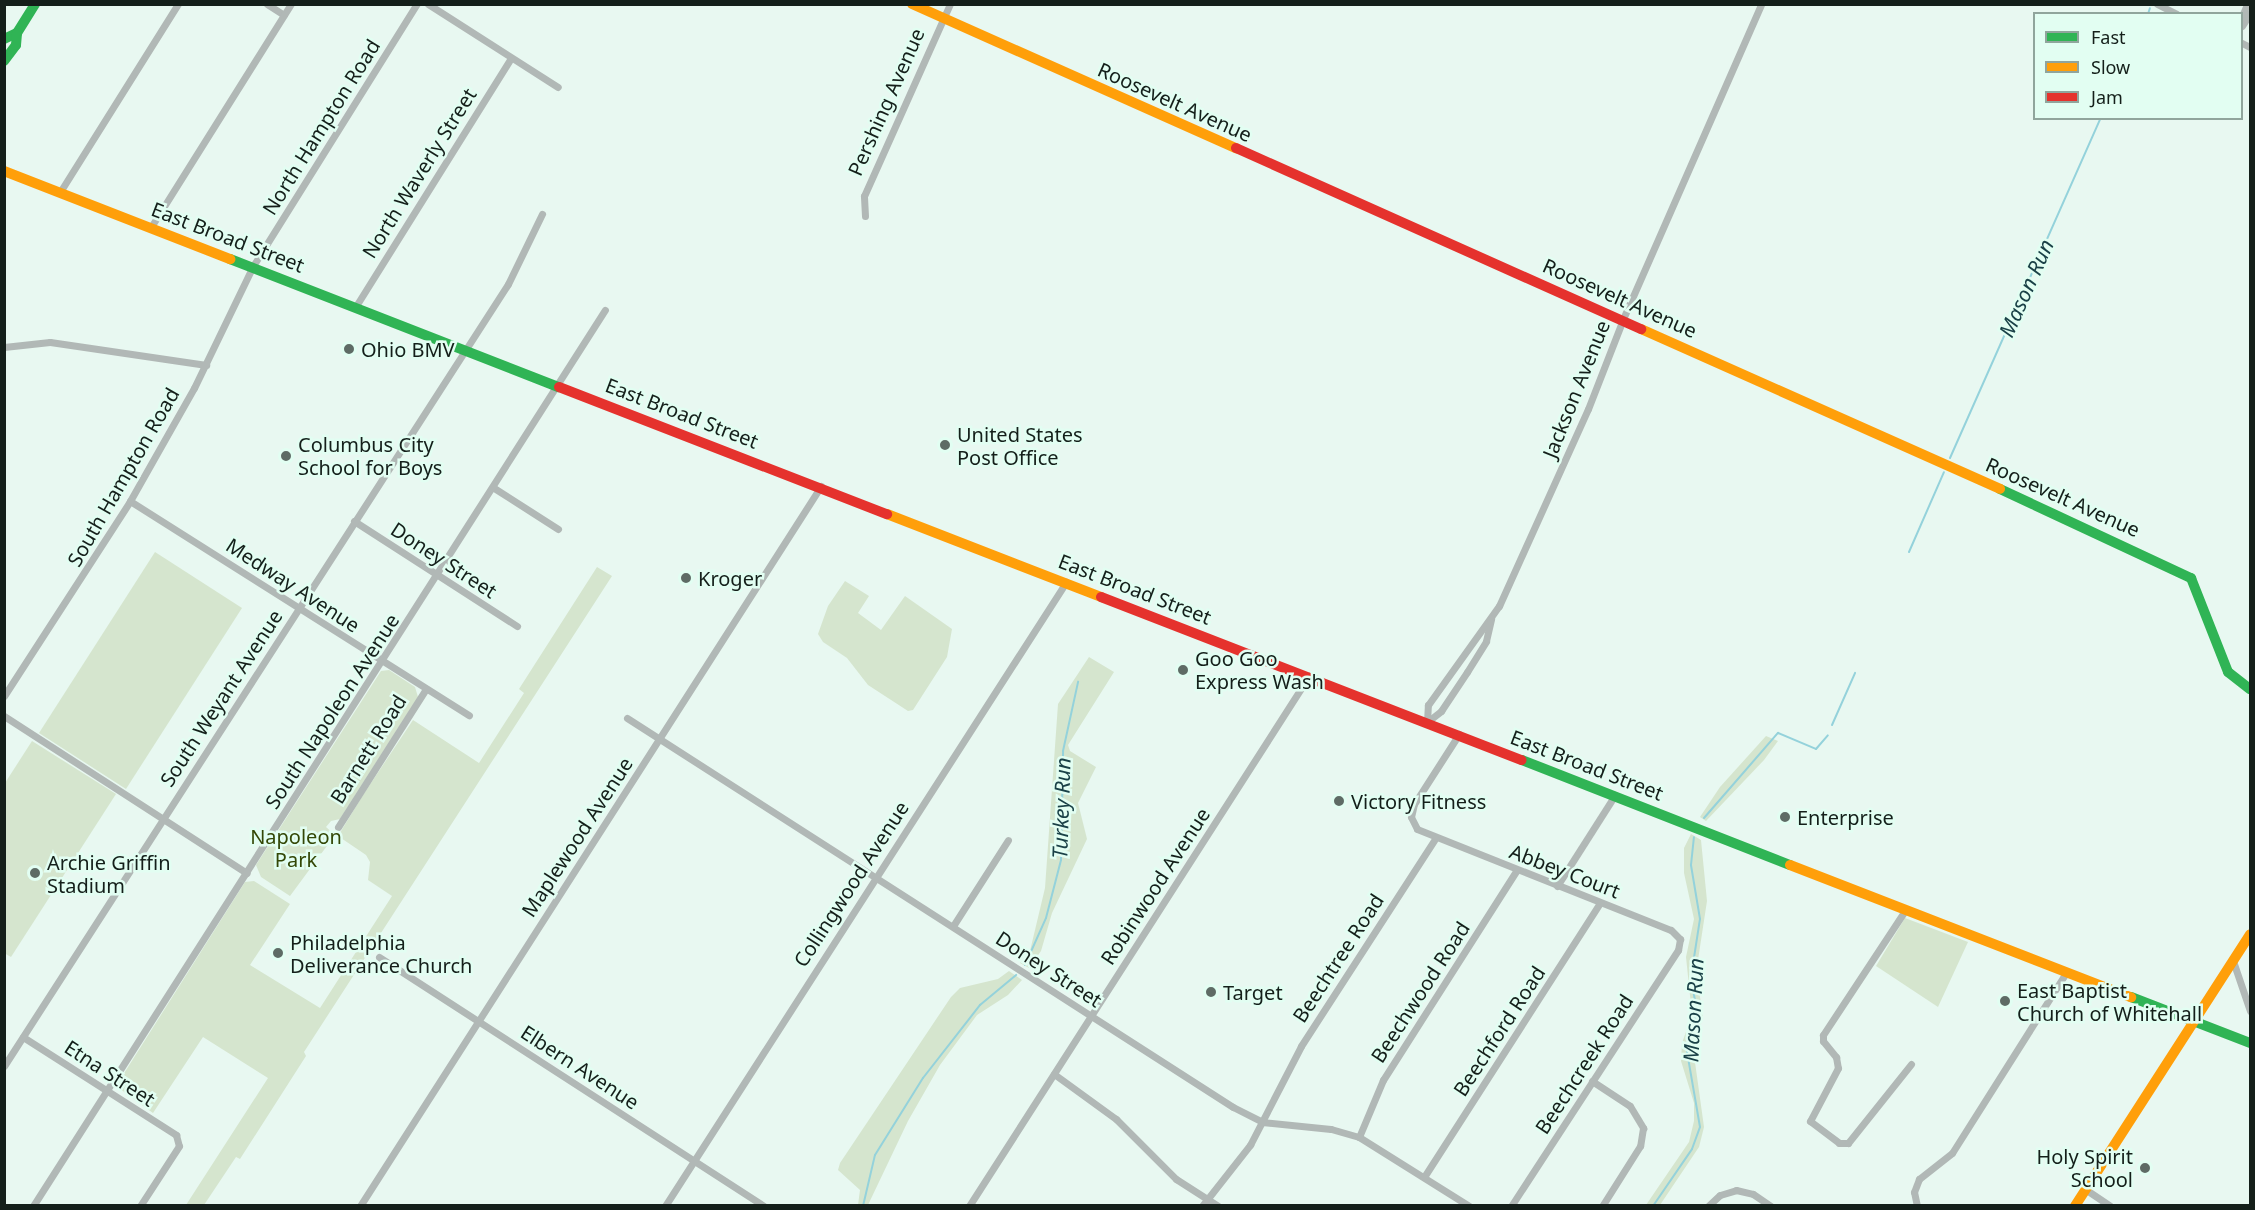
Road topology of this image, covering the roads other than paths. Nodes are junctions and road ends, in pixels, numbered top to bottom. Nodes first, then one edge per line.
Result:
1 (35, 4) edge
2 (178, 4) edge
3 (267, 4) edge
4 (291, 4) edge
5 (417, 4) edge
6 (428, 4) edge
7 (912, 4) edge
8 (950, 4) edge
9 (1761, 4) edge
10 (2157, 4) edge
11 (2173, 12) edge
12 (284, 15) junction
13 (941, 19) junction
14 (17, 33) junction
15 (4, 39) edge
16 (511, 58) junction
17 (4, 62) edge
18 (558, 87) dead end
19 (4, 171) edge
20 (60, 192) junction
21 (542, 214) dead end
22 (865, 216) dead end
23 (151, 226) junction
24 (253, 266) junction
25 (356, 306) junction
26 (605, 310) dead end
27 (1623, 319) junction
28 (4, 348) edge
29 (465, 349) junction
30 (206, 364) junction
31 (559, 384) junction
32 (821, 486) junction
33 (494, 488) junction
34 (130, 501) junction
35 (354, 521) junction
36 (558, 530) dead end
37 (439, 575) junction
38 (1066, 581) junction
39 (299, 608) junction
40 (1491, 619) junction
41 (517, 626) dead end
42 (1476, 634) junction
43 (1486, 641) junction
44 (383, 662) junction
45 (1451, 671) junction
46 (1309, 676) junction
47 (1463, 679) junction
48 (426, 689) junction
49 (2250, 689) edge
50 (4, 696) edge
51 (4, 716) edge
52 (469, 716) dead end
53 (627, 718) dead end
54 (1427, 722) junction
55 (1459, 734) junction
56 (660, 738) junction
57 (1616, 795) junction
58 (163, 819) junction
59 (338, 827) dead end
60 (1435, 838) junction
61 (1008, 840) dead end
62 (1517, 870) junction
63 (247, 873) junction
64 (876, 877) junction
65 (1557, 886) junction
66 (1600, 903) junction
67 (1906, 909) junction
68 (953, 926) junction
69 (2250, 934) edge
70 (1680, 939) joint
71 (379, 957) dead end
72 (2233, 961) junction
73 (2067, 971) junction
74 (2250, 1011) edge
75 (1091, 1016) junction
76 (478, 1021) junction
77 (2194, 1021) junction
78 (23, 1037) junction
79 (2250, 1043) edge
80 (1911, 1064) dead end
81 (4, 1066) edge
82 (1054, 1074) junction
83 (1592, 1081) junction
84 (107, 1090) junction
85 (1262, 1122) junction
86 (1359, 1137) junction
87 (694, 1161) junction
88 (1424, 1177) junction
89 (2085, 1189) junction
90 (1204, 1203) edge
91 (33, 1206) edge
92 (140, 1206) edge
93 (360, 1206) edge
94 (665, 1206) edge
95 (764, 1206) edge
96 (969, 1206) edge
97 (1218, 1206) edge
98 (1469, 1206) edge
99 (1510, 1206) edge
100 (1602, 1206) edge
101 (1708, 1206) edge
102 (1771, 1206) edge
103 (1917, 1206) edge
104 (2075, 1206) edge
105 (2110, 1206) edge

1 - 14 main road
2 - 20 street
3 - 12 street
4 - 12 street
5 - 24 street, North Hampton Road
6 - 16 street
7 - 13 main road, Roosevelt Avenue
8 - 13 street, Pershing Avenue
9 - 27 street, Jackson Avenue
10 - 11 street
12 - 23 street
13 - 22 street, Pershing Avenue
13 - 27 main road, Roosevelt Avenue
14 - 15 main road
14 - 17 main road
16 - 18 street
16 - 25 street, North Waverly Street
19 - 20 main road, East Broad Street
20 - 23 main road, East Broad Street
21 - 29 street, South Weyant Avenue
23 - 24 main road, East Broad Street
24 - 25 main road, East Broad Street
24 - 30 street, South Hampton Road
25 - 29 main road, East Broad Street
26 - 31 street, South Napoleon Avenue
27 - 40 street, Jackson Avenue
27 - 49 main road, Roosevelt Avenue
28 - 30 street
29 - 31 main road, East Broad Street
29 - 35 street, South Weyant Avenue
30 - 34 street, South Hampton Road
31 - 32 main road, East Broad Street
31 - 33 street, South Napoleon Avenue
32 - 38 main road, East Broad Street
32 - 56 street, Maplewood Avenue
33 - 36 street
33 - 37 street, South Napoleon Avenue
34 - 39 street, Medway Avenue
34 - 50 street, South Hampton Road
35 - 37 street, Doney Street
35 - 39 street, South Weyant Avenue
37 - 41 street, Doney Street
37 - 44 street, South Napoleon Avenue
38 - 46 main road, East Broad Street
38 - 64 street, Collingwood Avenue
39 - 44 street, Medway Avenue
39 - 58 street, South Weyant Avenue
40 - 42 street, Jackson Avenue
40 - 43 street, Jackson Avenue
42 - 43 street
42 - 45 street, Jackson Avenue
43 - 47 street, Jackson Avenue
44 - 48 street, Medway Avenue
44 - 63 street, South Napoleon Avenue
45 - 47 street
45 - 54 street, Jackson Avenue
46 - 54 main road, East Broad Street
46 - 75 street, Robinwood Avenue
47 - 54 street, Jackson Avenue
48 - 52 street, Medway Avenue
48 - 59 street, Barnett Road
51 - 58 street
53 - 56 street, Doney Street
54 - 55 main road, East Broad Street
55 - 57 main road, East Broad Street
55 - 60 street
56 - 64 street, Doney Street
56 - 76 street, Maplewood Avenue
57 - 65 street
57 - 67 main road, East Broad Street
58 - 63 street
58 - 78 street, South Weyant Avenue
60 - 62 street, Abbey Court
60 - 85 street, Beechtree Road
61 - 68 street
62 - 65 street, Abbey Court
62 - 86 street, Beechwood Road
63 - 84 street, South Napoleon Avenue
64 - 68 street, Doney Street
64 - 87 street, Collingwood Avenue
65 - 66 street, Abbey Court
66 - 70 street, Abbey Court
66 - 88 street, Beechford Road
67 - 73 main road, East Broad Street
67 - 80 street
68 - 75 street, Doney Street
69 - 72 main road
70 - 83 street, Beechcreek Road
71 - 76 street, Elbern Avenue
72 - 74 street
72 - 77 main road
73 - 77 main road, East Broad Street
73 - 103 street
75 - 82 street, Robinwood Avenue
75 - 85 street, Doney Street
76 - 87 street, Elbern Avenue
76 - 93 street, Maplewood Avenue
77 - 79 main road, East Broad Street
77 - 89 main road
78 - 81 street, South Weyant Avenue
78 - 84 street, Etna Street
82 - 90 street
82 - 96 street, Robinwood Avenue
83 - 99 street, Beechcreek Road
83 - 100 street
84 - 91 street, South Napoleon Avenue
84 - 92 street, Etna Street
85 - 86 street, Doney Street
85 - 90 street, Beechtree Road
86 - 88 street, Doney Street
87 - 94 street, Collingwood Avenue
87 - 95 street, Elbern Avenue
88 - 98 street, Doney Street
89 - 104 main road
89 - 105 street
90 - 97 street
101 - 102 street

